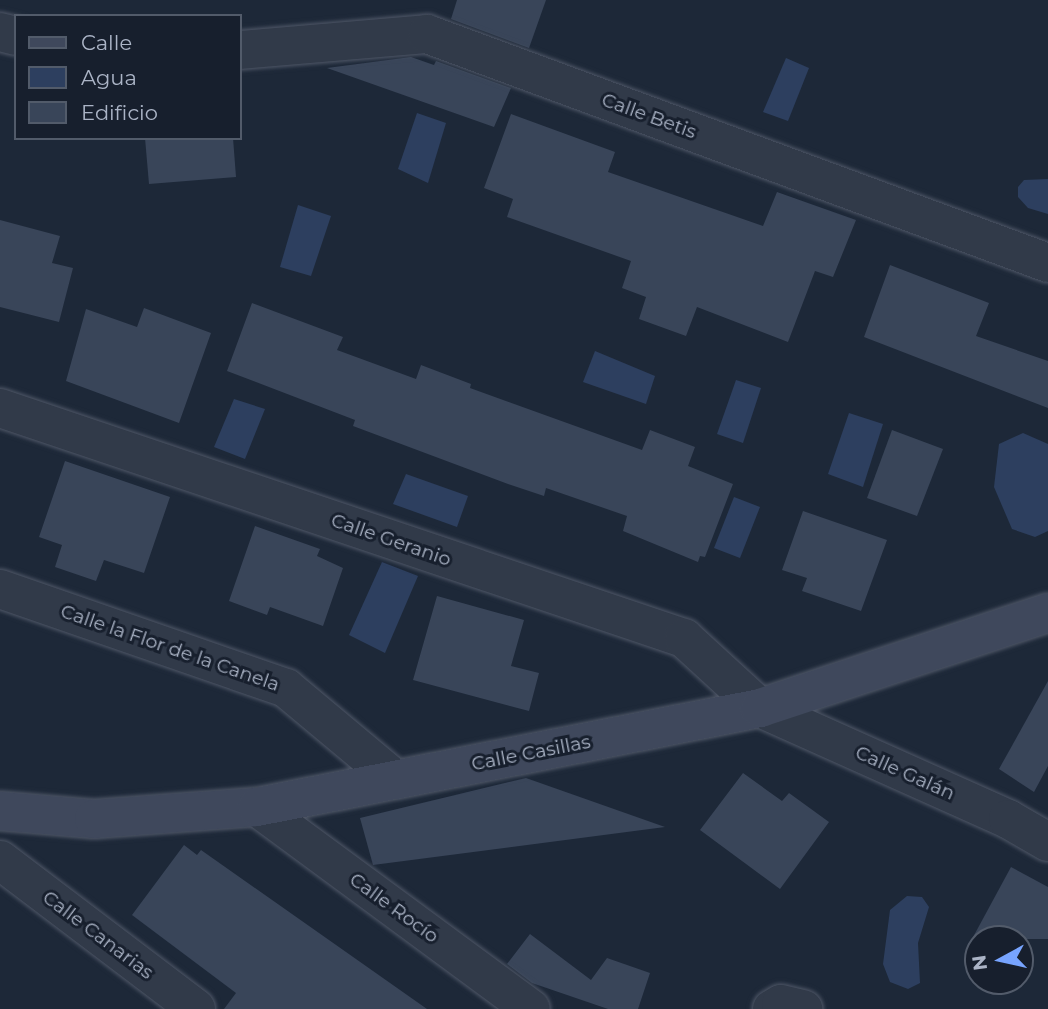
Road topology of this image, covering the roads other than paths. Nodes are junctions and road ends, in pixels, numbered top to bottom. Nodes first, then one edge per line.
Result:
1 (242, 50) edge
2 (1048, 263) edge
3 (0, 408) edge
4 (0, 589) edge
5 (1048, 613) edge
6 (760, 708) junction
7 (395, 779) junction
8 (257, 807) junction
9 (0, 811) edge
10 (1048, 842) edge
11 (0, 860) edge
12 (196, 1009) edge
13 (531, 1009) edge
14 (772, 1009) edge
15 (803, 1009) edge

1 - 2 street, Calle Betis
3 - 6 street, Calle Geranio
4 - 7 street, Calle la Flor de la Canela
5 - 6 street, Calle Casillas
6 - 7 street, Calle Casillas
6 - 10 street, Calle Galán
7 - 8 street, Calle Casillas
8 - 9 street, Calle Casillas
8 - 13 street, Calle Rocío
11 - 12 street, Calle Canarias
14 - 15 street

